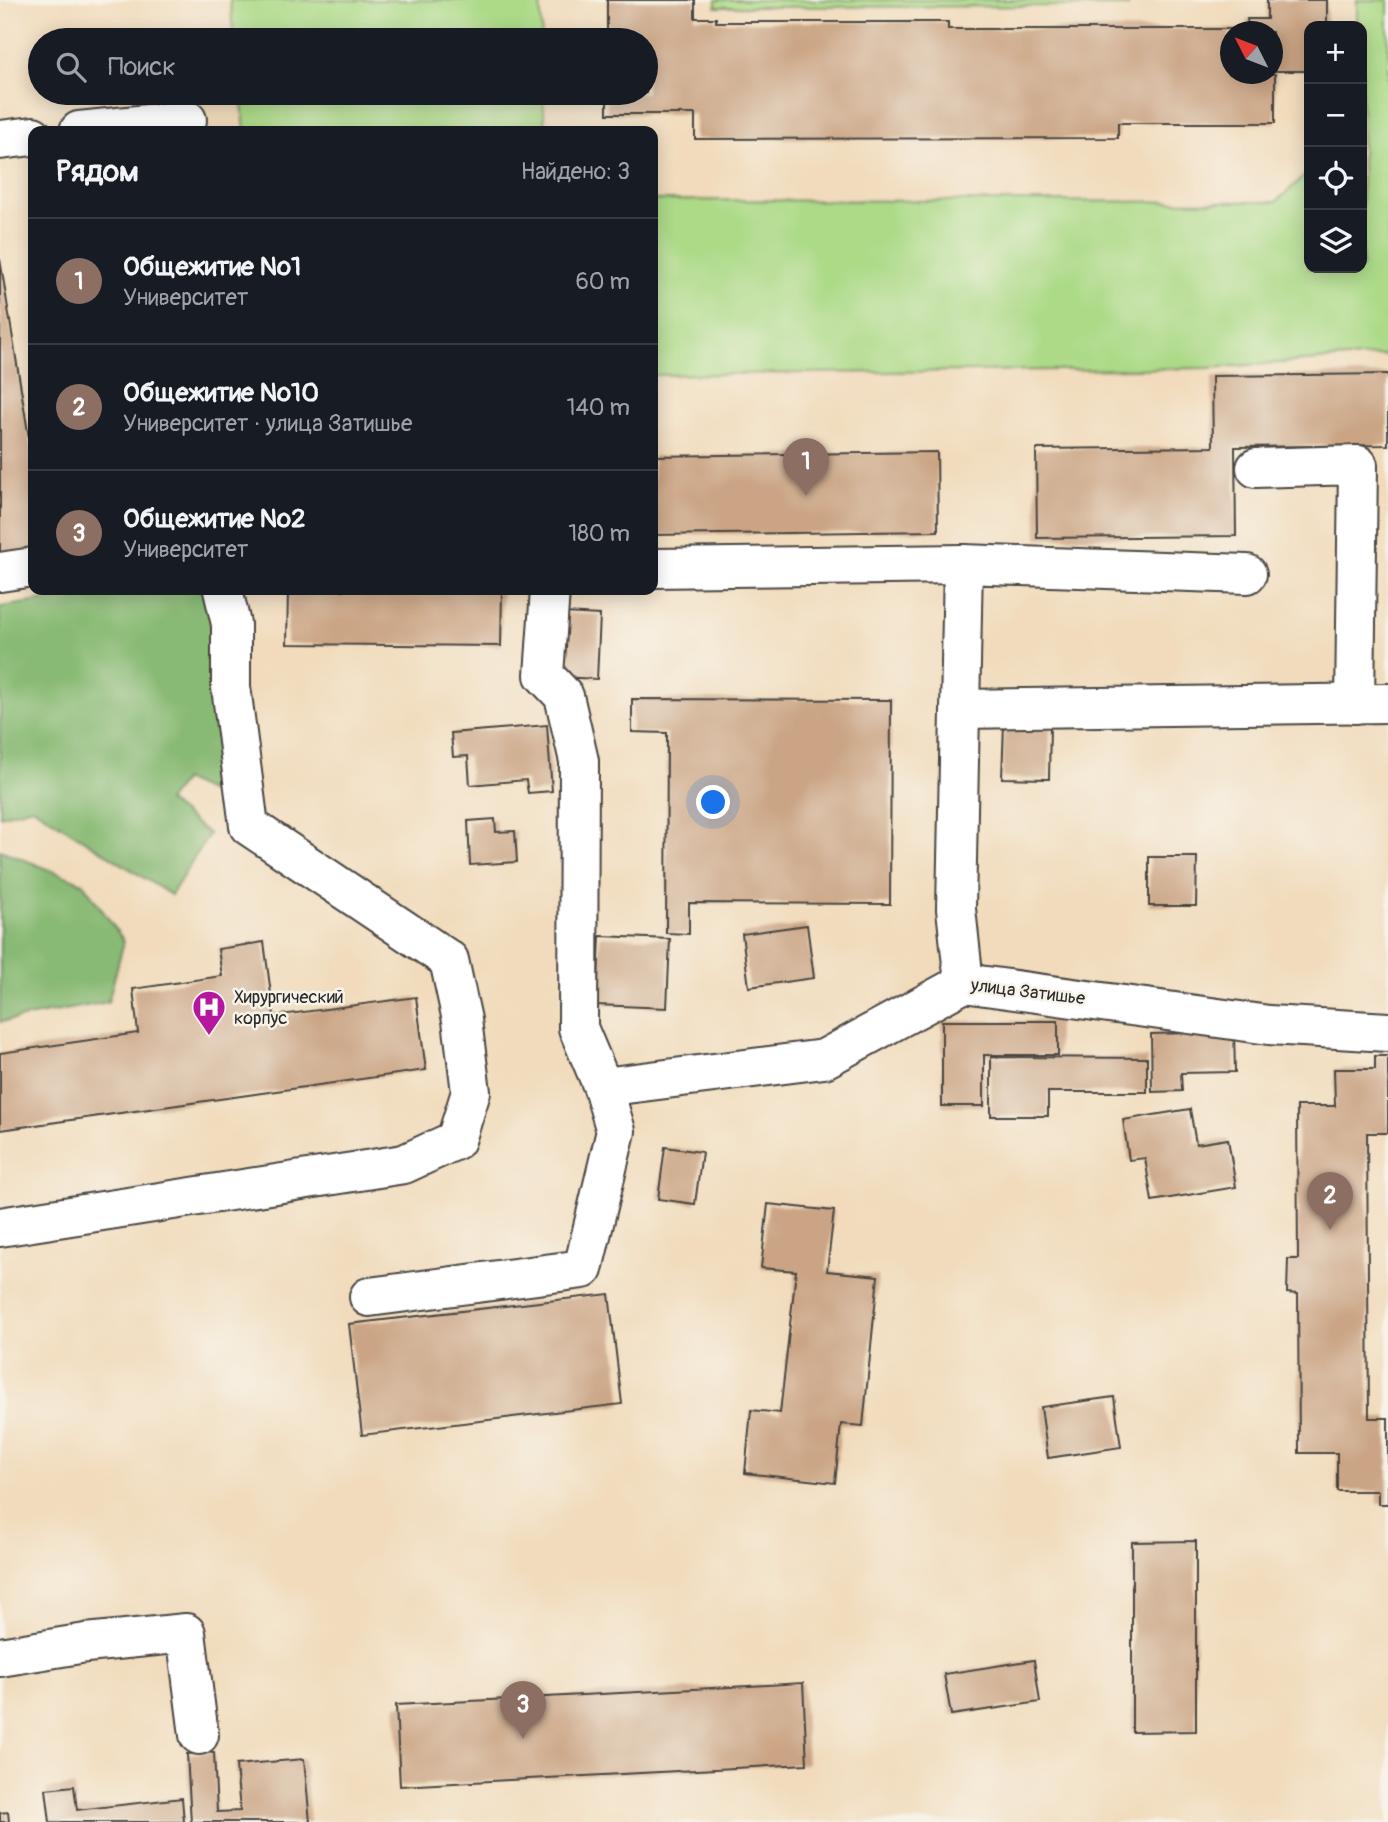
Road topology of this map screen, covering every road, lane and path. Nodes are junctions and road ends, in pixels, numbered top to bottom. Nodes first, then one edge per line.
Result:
1 (187, 120) dead end
2 (128, 126) edge
3 (28, 137) edge
4 (0, 140) edge
5 (1256, 468) dead end
6 (963, 564) junction
7 (28, 568) edge
8 (658, 568) edge
9 (0, 572) edge
10 (1247, 574) dead end
11 (224, 595) edge
12 (550, 595) edge
13 (1371, 703) edge
14 (961, 709) junction
15 (964, 983) junction
16 (1388, 1032) edge
17 (603, 1087) junction
18 (0, 1227) edge
19 (369, 1297) dead end
20 (0, 1657) edge
21 (199, 1735) dead end

1 - 2 street
3 - 4 street
5 - 13 street
6 - 8 street
6 - 10 street
6 - 14 street
7 - 9 street
11 - 18 street
12 - 17 street
13 - 14 street
14 - 15 street
15 - 16 street, улица Затишье
15 - 17 street, улица Затишье
17 - 19 street
20 - 21 street

